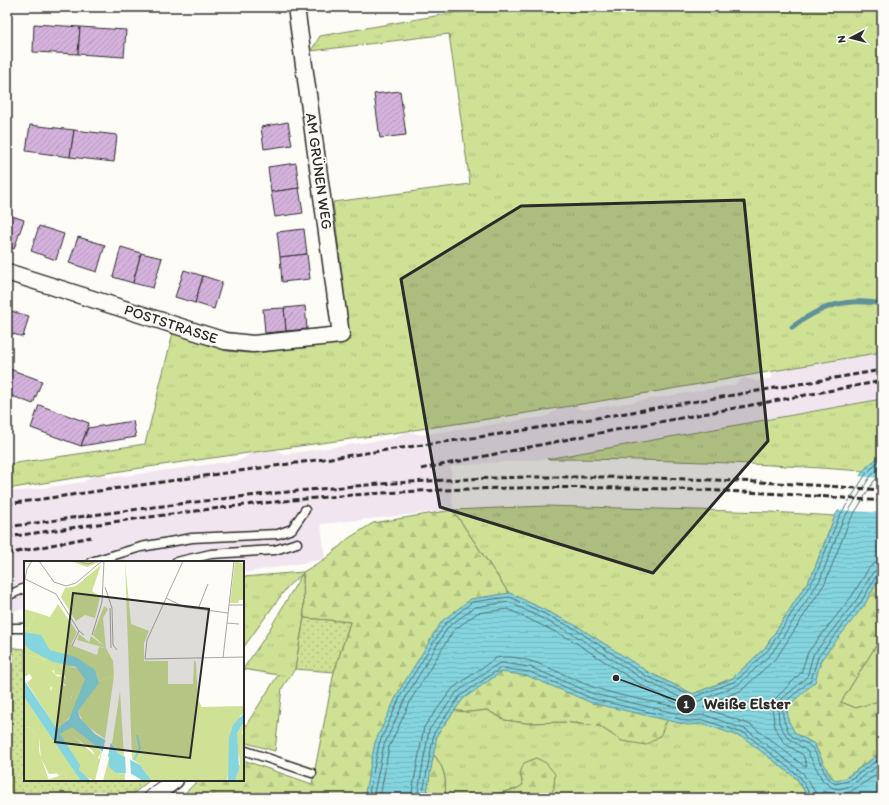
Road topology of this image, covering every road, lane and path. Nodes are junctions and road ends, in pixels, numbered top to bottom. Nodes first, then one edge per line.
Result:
1 (296, 7) edge
2 (7, 272) edge
3 (341, 334) joint
4 (305, 510) dead end
5 (297, 543) dead end
6 (94, 561) edge
7 (180, 561) edge
8 (24, 588) edge
9 (7, 596) edge
10 (7, 628) edge
11 (24, 628) edge
12 (244, 750) edge
13 (312, 772) dead end
14 (174, 781) edge
15 (152, 798) edge

1 - 3 street, AM GRÜNEN WEG
2 - 3 street, POSTSTRASSE
4 - 6 lane
5 - 7 lane
8 - 9 lane
10 - 11 lane
12 - 13 lane
14 - 15 street

